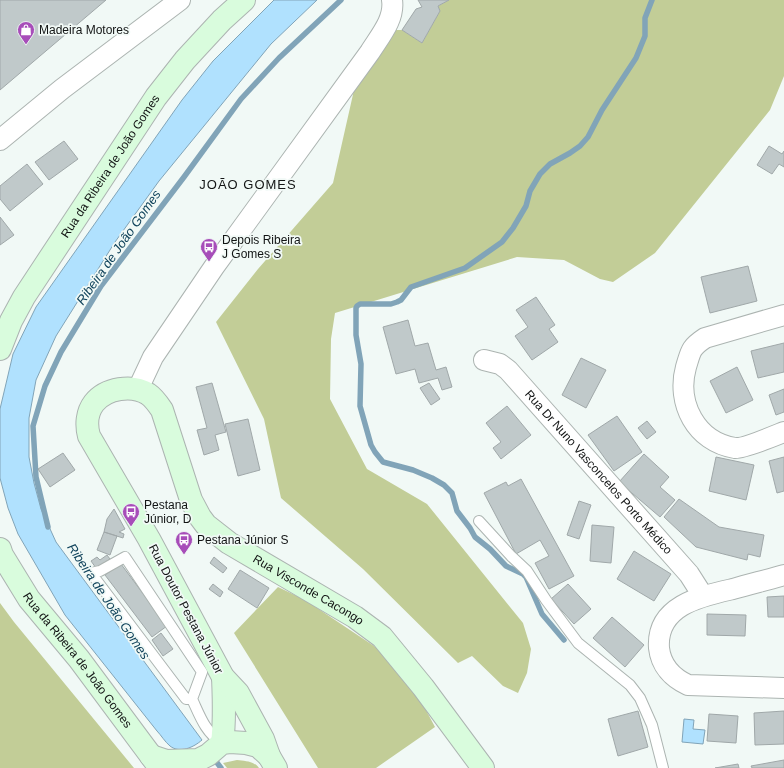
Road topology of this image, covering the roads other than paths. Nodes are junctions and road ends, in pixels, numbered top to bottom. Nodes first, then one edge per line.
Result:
1 (180, 0) edge
2 (244, 0) edge
3 (392, 0) edge
4 (0, 140) edge
5 (784, 315) edge
6 (0, 349) edge
7 (484, 360) dead end
8 (138, 389) junction
9 (784, 432) edge
10 (479, 521) dead end
11 (0, 549) edge
12 (784, 576) edge
13 (703, 596) junction
14 (223, 677) junction
15 (784, 688) edge
16 (192, 699) junction
17 (202, 757) edge
18 (156, 762) edge
19 (272, 762) edge
20 (483, 768) edge
21 (663, 768) edge

1 - 4 street
2 - 6 main road, Rua da Ribeira de João Gomes
3 - 8 street
5 - 9 street
7 - 13 street, Rua Dr Nuno Vasconcelos Porto Médico
8 - 14 main road, Rua Doutor Pestana Júnior
8 - 20 main road, Rua Visconde Cacongo
10 - 21 lane
11 - 18 main road, Rua da Ribeira de João Gomes
12 - 13 street
13 - 15 street
14 - 17 main road
14 - 19 main road, Rua Doutor Pestana Júnior
16 - 16 lane
16 - 17 lane
17 - 18 main road
17 - 19 main road

